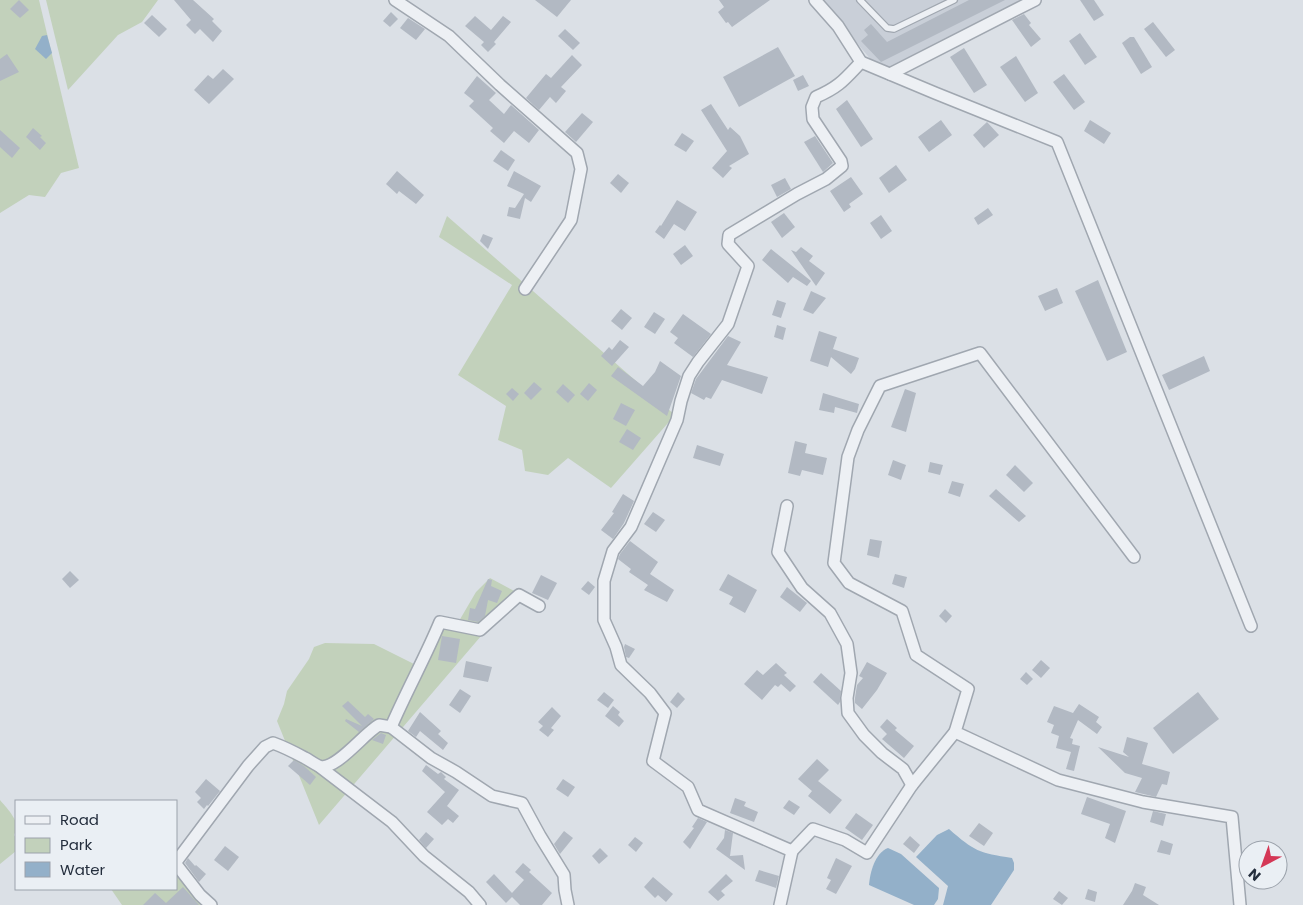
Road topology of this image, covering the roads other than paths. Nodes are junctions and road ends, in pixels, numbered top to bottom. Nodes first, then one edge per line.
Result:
1 (395, 0) edge
2 (815, 0) edge
3 (862, 0) edge
4 (954, 0) edge
5 (1035, 0) edge
6 (861, 62) junction
7 (890, 74) junction
8 (525, 289) dead end
9 (787, 506) dead end
10 (1134, 557) dead end
11 (539, 606) dead end
12 (1251, 626) dead end
13 (391, 727) junction
14 (956, 732) junction
15 (320, 767) junction
16 (912, 785) junction
17 (792, 851) junction
18 (178, 860) edge
19 (178, 866) edge
20 (211, 905) edge
21 (480, 905) edge
22 (568, 905) edge
23 (780, 905) edge
24 (1240, 905) edge

1 - 8 street
2 - 6 street
3 - 4 lane
5 - 7 street
6 - 7 street
6 - 17 street
7 - 12 street
9 - 16 street
10 - 14 street
11 - 13 street
13 - 15 street
13 - 22 street
14 - 16 street
14 - 24 street
15 - 18 street
15 - 21 street
16 - 17 street
17 - 23 street
19 - 20 street

